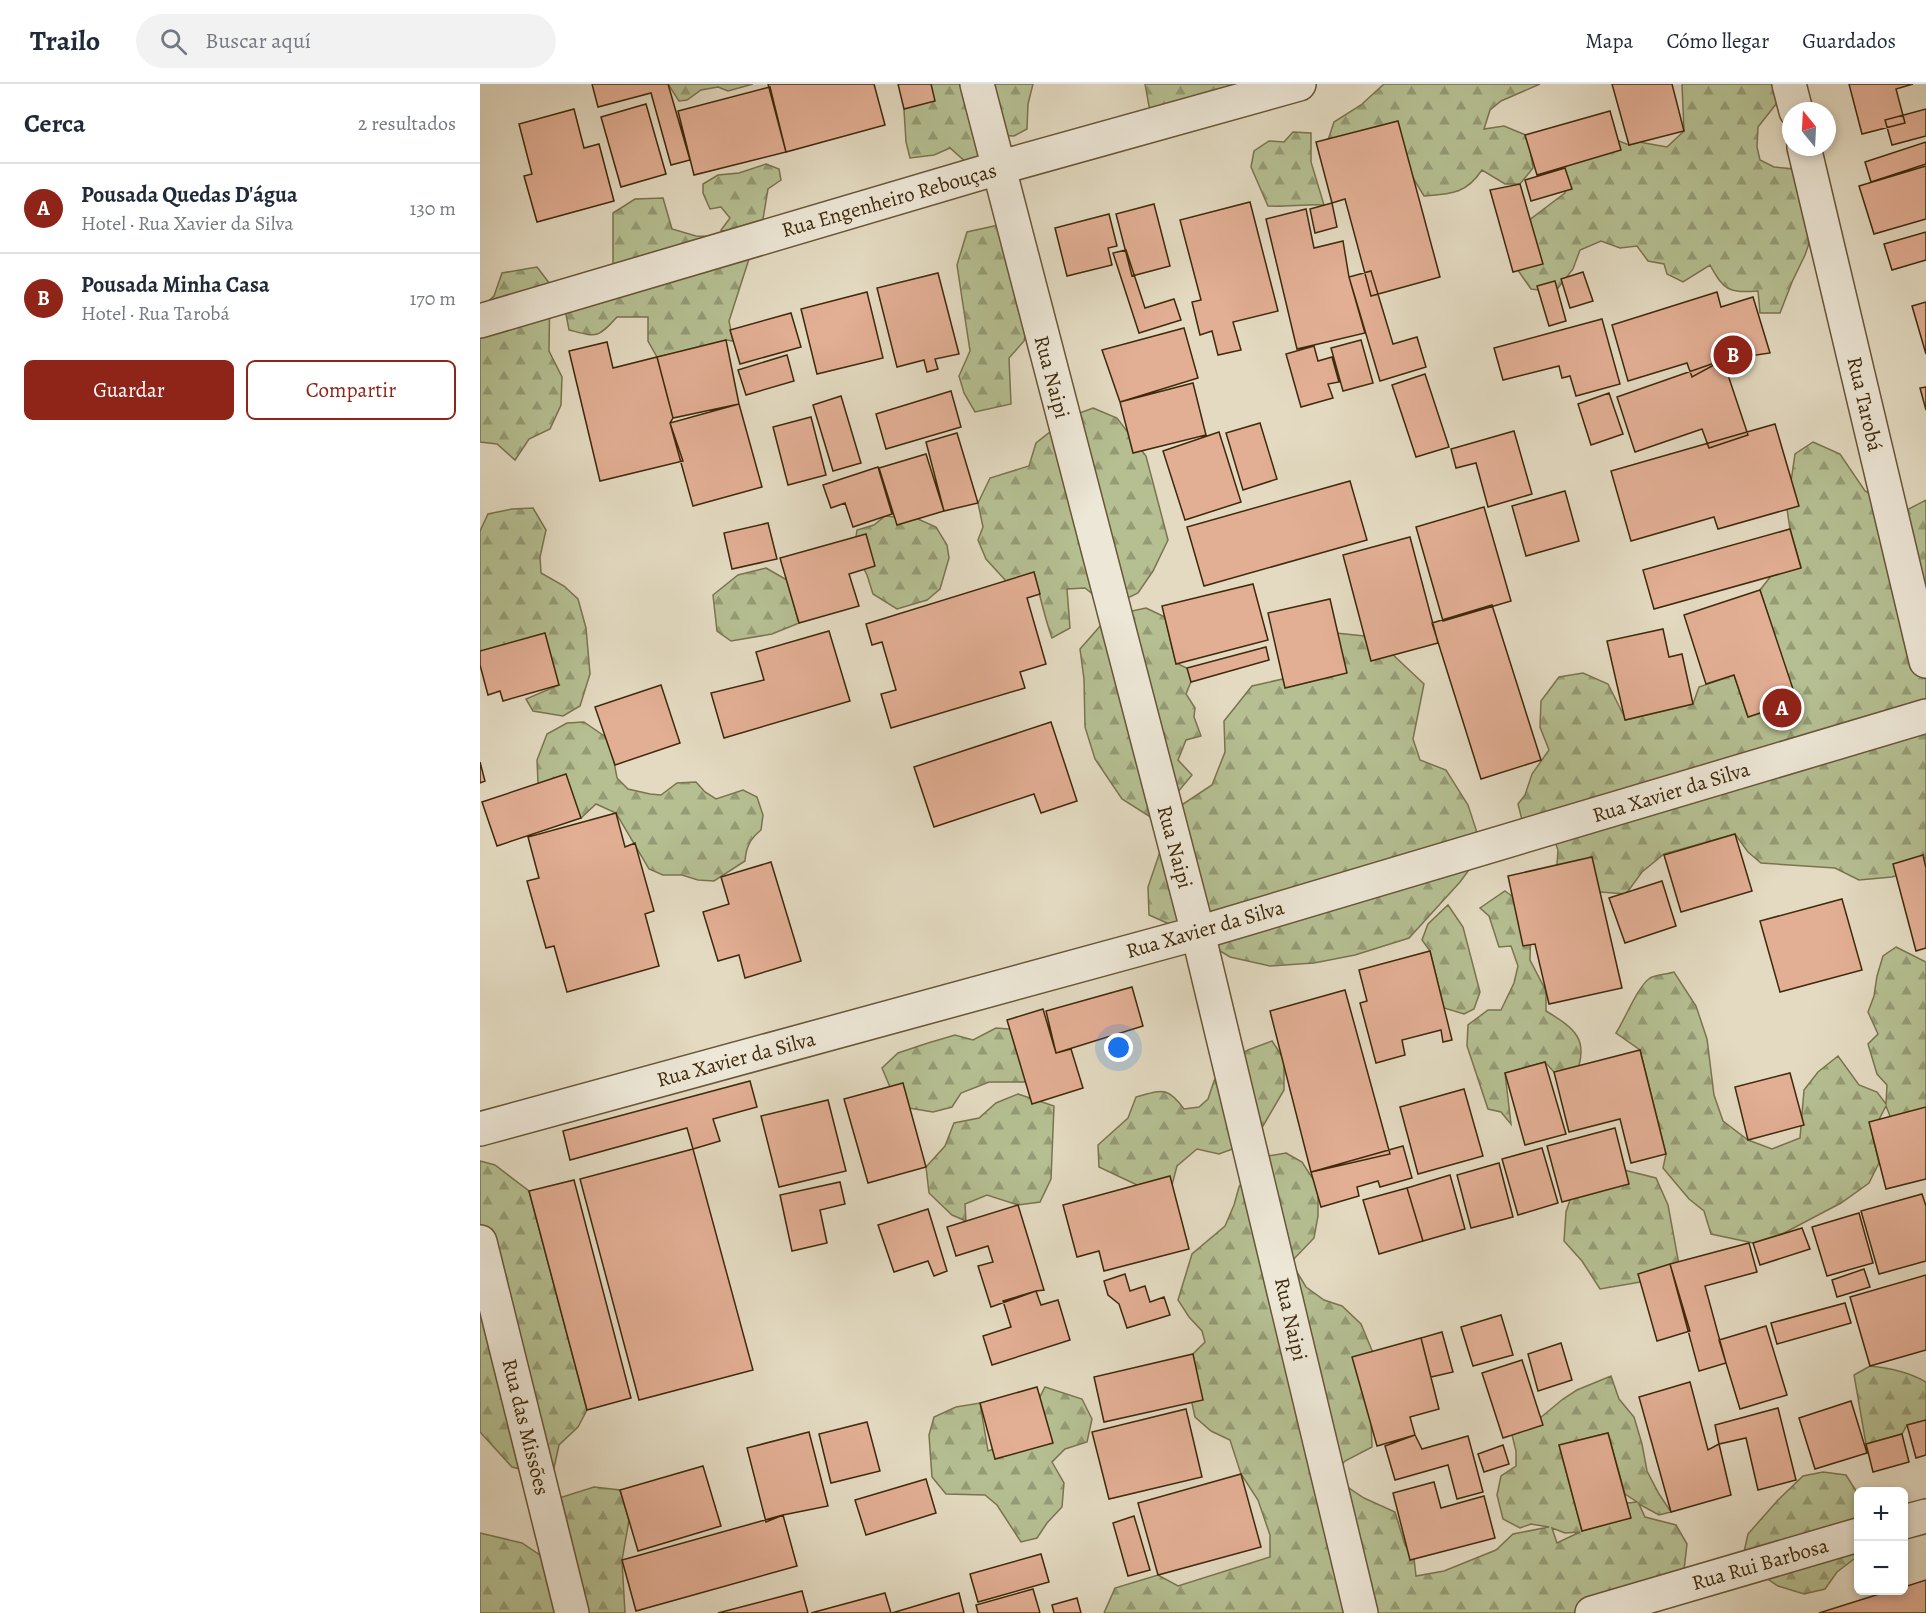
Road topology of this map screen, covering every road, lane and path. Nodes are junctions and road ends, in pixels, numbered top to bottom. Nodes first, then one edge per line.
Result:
1 (977, 84) edge
2 (1299, 84) edge
3 (1790, 84) edge
4 (1794, 102) edge
5 (1806, 156) edge
6 (998, 168) junction
7 (480, 321) edge
8 (1926, 661) edge
9 (1926, 716) edge
10 (1198, 933) junction
11 (480, 1129) edge
12 (480, 1242) edge
13 (1926, 1516) edge
14 (1908, 1521) edge
15 (1854, 1536) edge
16 (572, 1613) edge
17 (1361, 1613) edge
18 (1592, 1613) edge

1 - 6 street, Rua Naipi
2 - 6 street, Rua Engenheiro Rebouças
3 - 4 street
5 - 8 street, Rua Tarobá
6 - 7 street, Rua Engenheiro Rebouças
6 - 10 street, Rua Naipi
9 - 10 street, Rua Xavier da Silva
10 - 11 street, Rua Xavier da Silva
10 - 17 street, Rua Naipi
12 - 16 street, Rua das Missões
13 - 14 street
15 - 18 street, Rua Rui Barbosa

